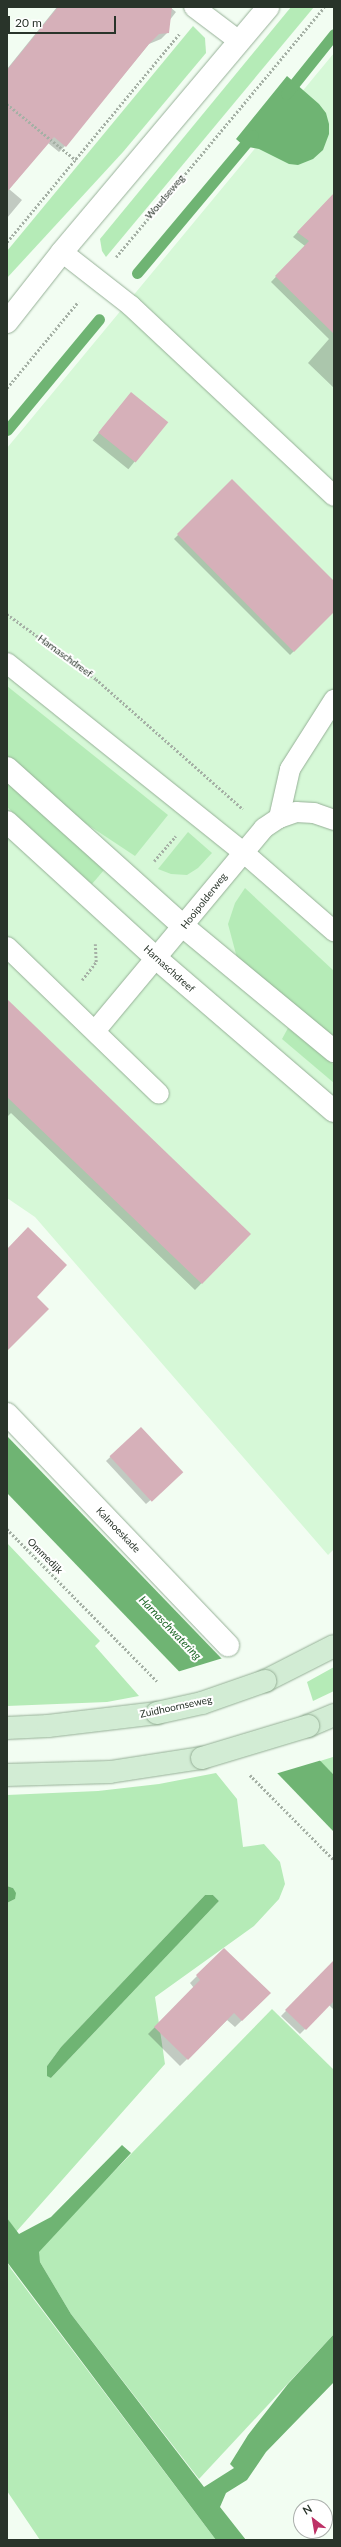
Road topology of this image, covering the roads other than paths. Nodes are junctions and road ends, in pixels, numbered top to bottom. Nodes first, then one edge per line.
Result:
1 (268, 7) edge
2 (196, 9) edge
3 (239, 41) junction
4 (62, 252) junction
5 (7, 322) edge
6 (334, 496) edge
7 (7, 663) edge
8 (334, 700) edge
9 (7, 768) edge
10 (334, 820) edge
11 (7, 822) edge
12 (272, 823) junction
13 (243, 852) junction
14 (184, 927) junction
15 (334, 931) edge
16 (7, 947) edge
17 (158, 959) junction
18 (95, 1032) junction
19 (334, 1052) edge
20 (159, 1094) dead end
21 (334, 1111) edge
22 (7, 1414) edge
23 (228, 1645) dead end
24 (334, 1646) edge
25 (334, 1715) edge
26 (7, 1728) edge
27 (7, 1775) edge

1 - 3 street
2 - 3 lane
3 - 4 street
4 - 5 street
4 - 6 lane
7 - 13 lane
8 - 12 lane
9 - 14 street
10 - 12 lane
11 - 17 street, Harnaschdreef
12 - 13 lane, Hooipolderweg
13 - 14 lane, Hooipolderweg
13 - 15 lane
14 - 17 lane, Hooipolderweg
14 - 19 street
16 - 18 lane
17 - 18 lane, Hooipolderweg
17 - 21 street, Harnaschdreef
18 - 20 lane
22 - 23 street, Kalmoeskade
24 - 26 main road, Zuidhoornseweg, bridge
25 - 27 main road, bridge

